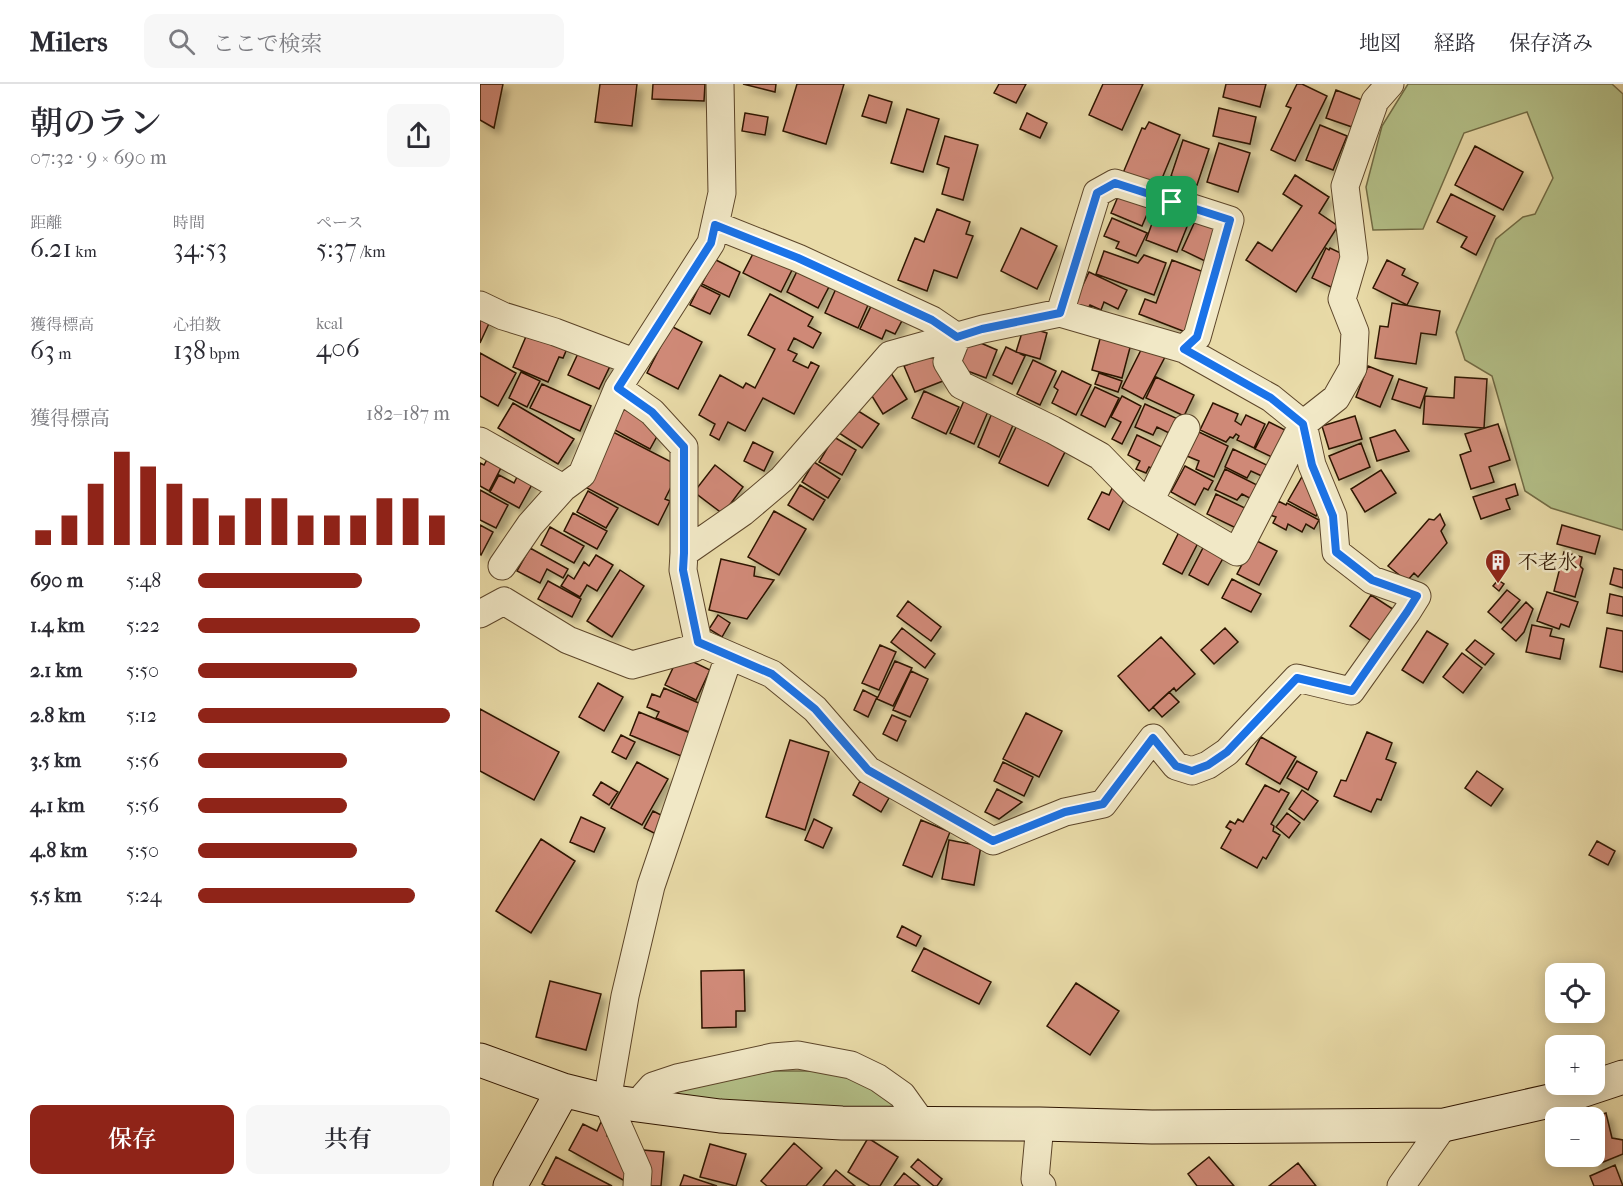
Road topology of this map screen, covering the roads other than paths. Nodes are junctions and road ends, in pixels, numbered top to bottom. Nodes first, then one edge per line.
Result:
1 (720, 84) edge
2 (1390, 84) edge
3 (715, 225) junction
4 (480, 305) edge
5 (1060, 313) junction
6 (957, 337) junction
7 (1184, 349) junction
8 (634, 363) junction
9 (618, 388) junction
10 (1303, 424) junction
11 (1186, 428) dead end
12 (480, 441) edge
13 (563, 488) junction
14 (1150, 501) junction
15 (684, 553) junction
16 (491, 563) edge
17 (504, 601) junction
18 (480, 614) edge
19 (698, 642) junction
20 (729, 656) junction
21 (480, 1060) edge
22 (1622, 1082) edge
23 (563, 1090) junction
24 (622, 1102) junction
25 (922, 1123) junction
26 (1040, 1124) junction
27 (1444, 1125) junction
28 (510, 1186) edge
29 (637, 1186) edge
30 (1042, 1186) edge
31 (1401, 1186) edge

1 - 3 street
2 - 10 street
3 - 6 street
3 - 8 street
4 - 8 street
5 - 6 street
5 - 7 street
5 - 7 street
6 - 14 street
6 - 15 street
7 - 10 street
8 - 9 street
9 - 13 street
9 - 15 street
10 - 14 street
10 - 20 street
11 - 14 street
12 - 13 street
13 - 16 street
15 - 19 street
16 - 17 street
17 - 18 street
17 - 19 street
19 - 20 street
20 - 24 street
21 - 23 street
22 - 27 street
23 - 24 street
23 - 28 street
24 - 25 street
24 - 25 street
24 - 29 street
25 - 26 street
26 - 27 street
26 - 30 street
27 - 31 street

